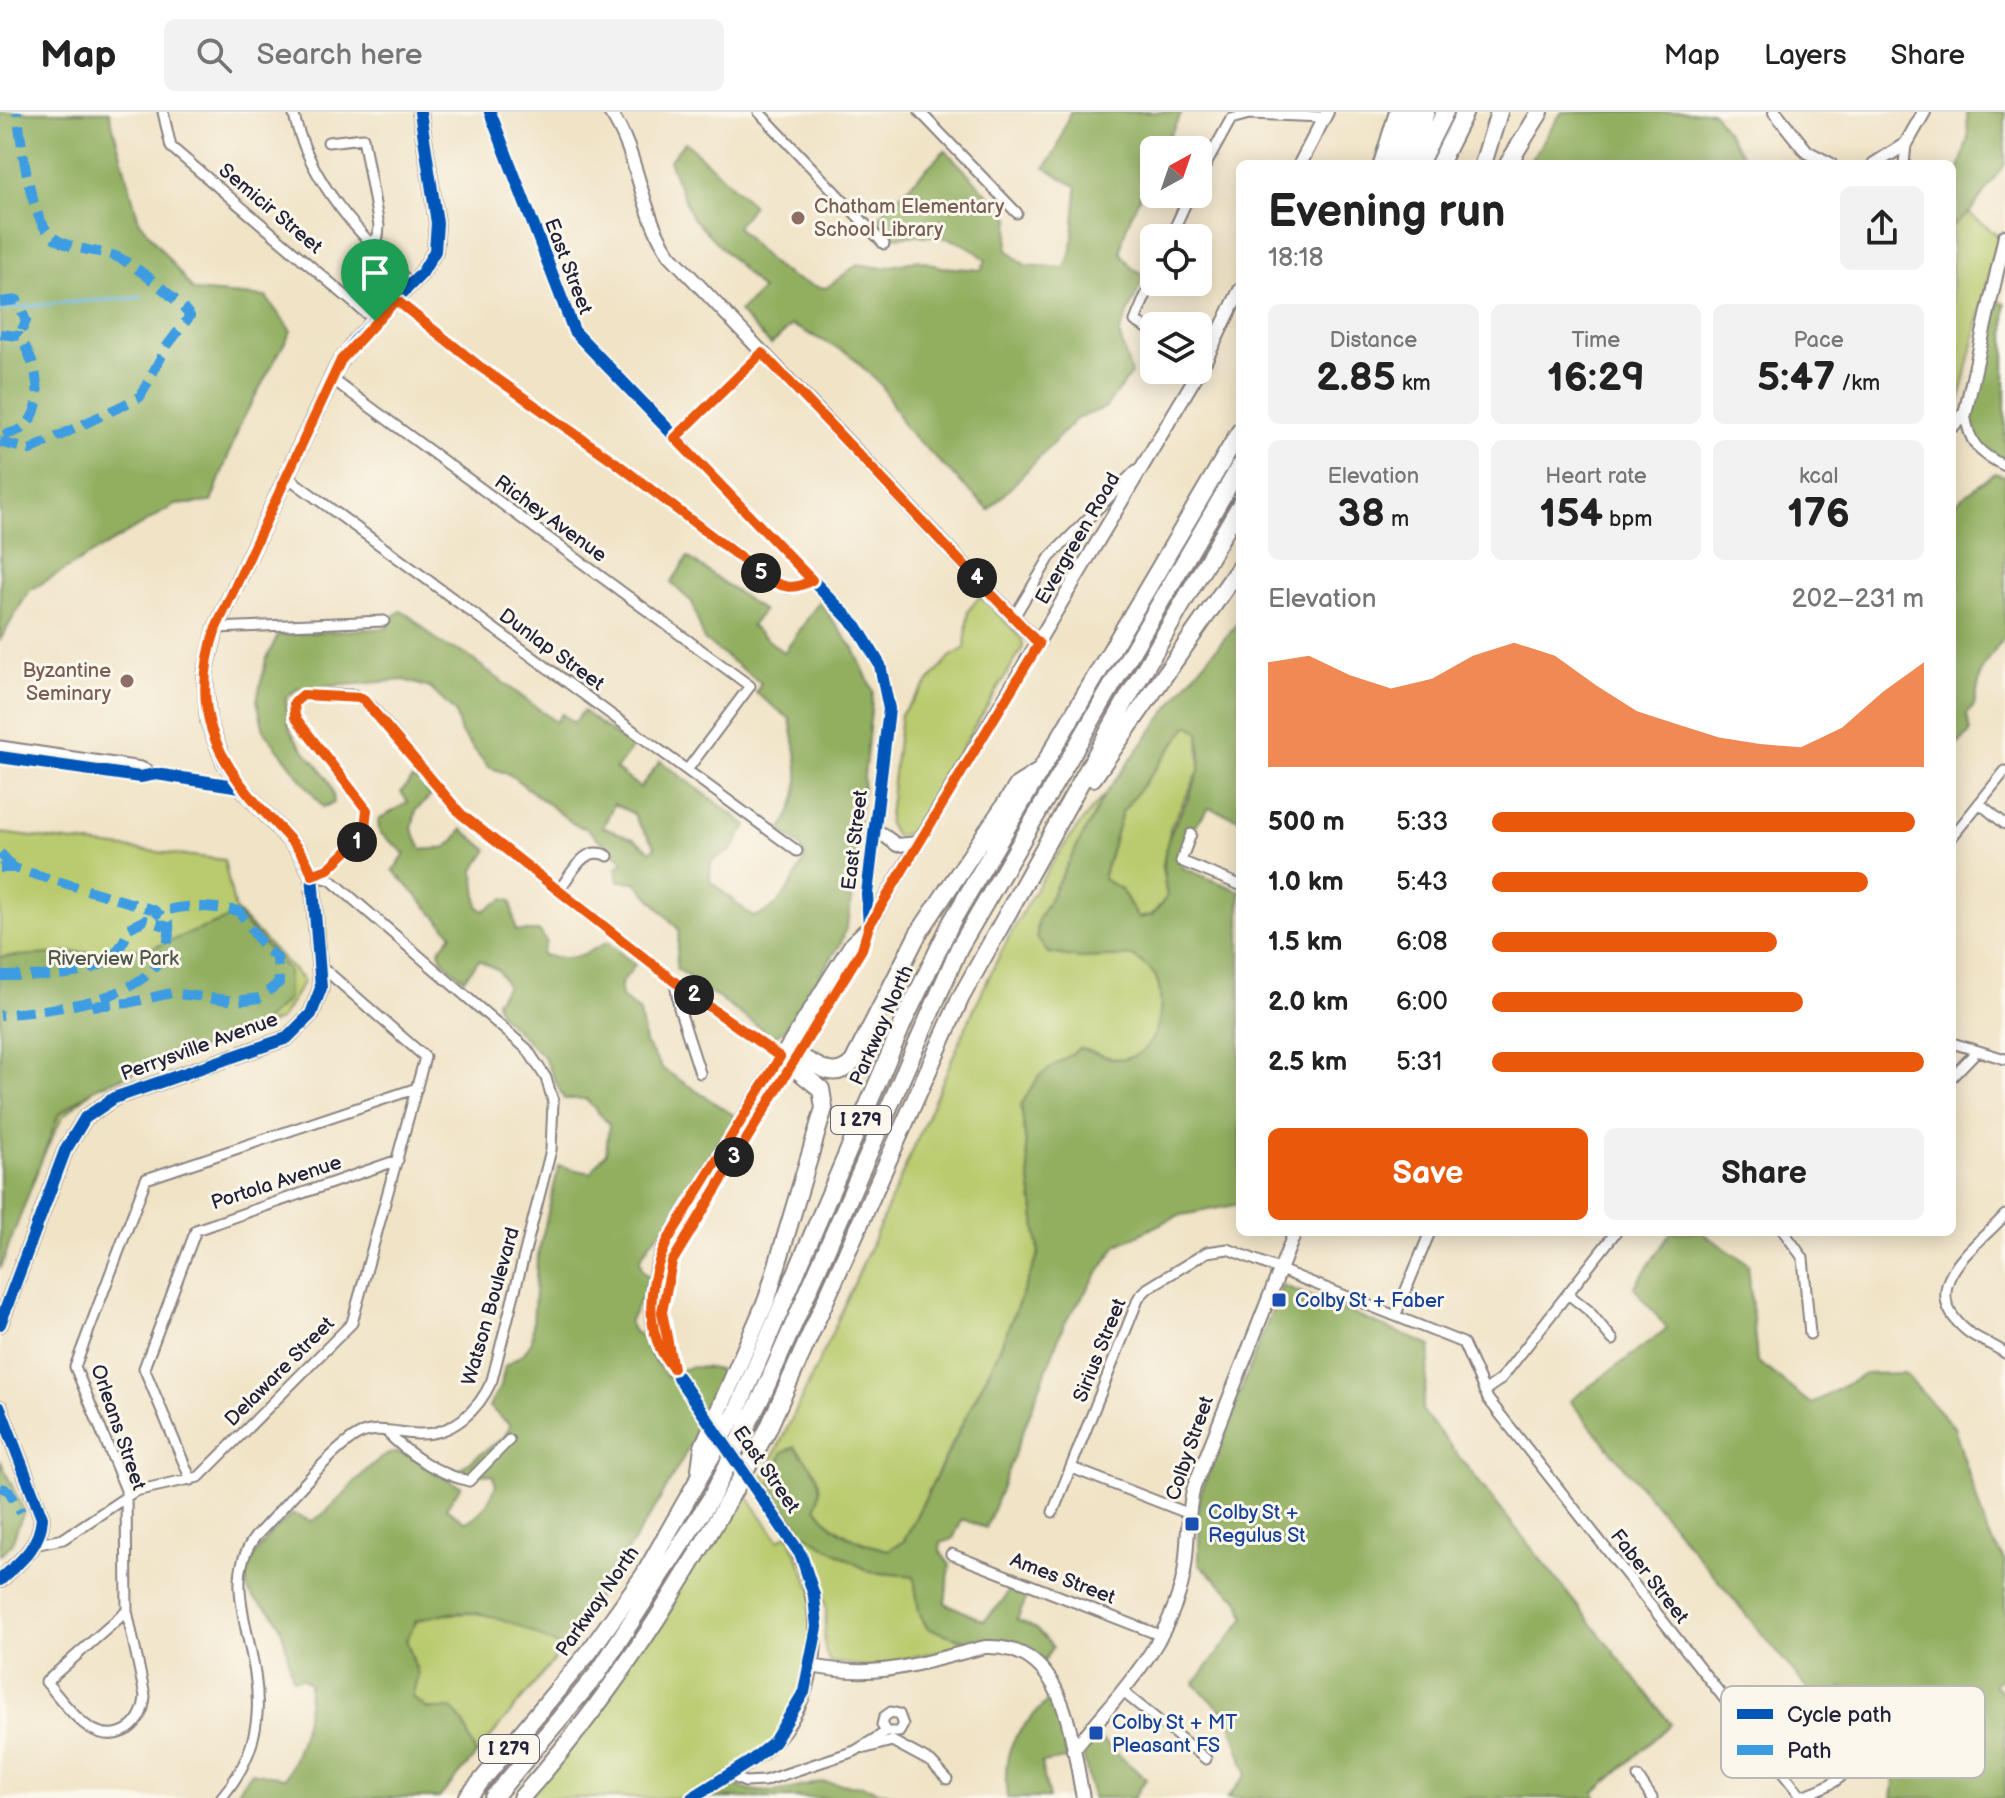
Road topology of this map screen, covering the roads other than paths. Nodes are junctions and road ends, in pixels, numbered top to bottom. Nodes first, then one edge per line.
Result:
1 (163, 112) edge
2 (293, 112) edge
3 (420, 112) edge
4 (490, 112) edge
5 (610, 112) edge
6 (759, 112) edge
7 (920, 112) edge
8 (1398, 112) edge
9 (1412, 112) edge
10 (1426, 112) edge
11 (1445, 112) edge
12 (1465, 112) edge
13 (1499, 112) edge
14 (1540, 112) edge
15 (1775, 112) edge
16 (1924, 112) edge
17 (1324, 114) edge
18 (328, 142) dead end
19 (1906, 144) junction
20 (1212, 151) edge
21 (1809, 158) edge
22 (1302, 160) edge
23 (1383, 160) edge
24 (1394, 160) edge
25 (1409, 160) edge
26 (1421, 160) edge
27 (1441, 160) edge
28 (1484, 160) edge
29 (1510, 160) edge
30 (1880, 160) edge
31 (1904, 160) edge
32 (1017, 213) dead end
33 (2005, 236) edge
34 (370, 244) junction
35 (884, 244) dead end
36 (411, 284) junction
37 (1145, 296) edge
38 (1236, 297) edge
39 (396, 300) junction
40 (375, 321) junction
41 (1140, 324) edge
42 (1212, 340) edge
43 (762, 353) junction
44 (332, 379) junction
45 (1188, 384) edge
46 (1965, 414) junction
47 (1956, 422) edge
48 (675, 438) junction
49 (1236, 438) edge
50 (1147, 460) junction
51 (2005, 466) edge
52 (1236, 473) edge
53 (286, 476) junction
54 (1236, 512) edge
55 (1236, 573) edge
56 (812, 580) junction
57 (1014, 617) junction
58 (384, 621) dead end
59 (216, 628) junction
60 (1039, 644) junction
61 (0, 746) edge
62 (0, 757) edge
63 (687, 770) junction
64 (1042, 771) junction
65 (2005, 771) edge
66 (156, 774) junction
67 (241, 787) junction
68 (1979, 803) junction
69 (2005, 824) edge
70 (875, 829) junction
71 (1956, 832) edge
72 (1191, 834) dead end
73 (919, 843) junction
74 (1043, 848) junction
75 (797, 851) dead end
76 (608, 856) dead end
77 (312, 875) junction
78 (1236, 883) edge
79 (559, 890) junction
80 (869, 926) junction
81 (322, 967) junction
82 (675, 982) junction
83 (1956, 1044) edge
84 (1977, 1051) junction
85 (790, 1059) junction
86 (2005, 1059) edge
87 (700, 1073) dead end
88 (1956, 1073) edge
89 (417, 1088) junction
90 (398, 1160) junction
91 (2005, 1215) edge
92 (1293, 1236) edge
93 (1428, 1236) edge
94 (1613, 1236) edge
95 (1787, 1236) edge
96 (1280, 1268) junction
97 (1568, 1294) junction
98 (1396, 1314) junction
99 (0, 1324) edge
100 (1810, 1334) dead end
101 (1613, 1340) dead end
102 (2005, 1353) edge
103 (1484, 1391) junction
104 (0, 1408) edge
105 (386, 1431) junction
106 (509, 1440) dead end
107 (1072, 1468) junction
108 (699, 1478) junction
109 (191, 1480) junction
110 (126, 1496) junction
111 (1053, 1512) dead end
112 (1187, 1513) junction
113 (34, 1545) junction
114 (951, 1554) dead end
115 (0, 1580) edge
116 (127, 1611) junction
117 (1162, 1636) junction
118 (812, 1666) junction
119 (1123, 1692) junction
120 (1721, 1695) edge
121 (886, 1732) dead end
122 (1073, 1750) junction
123 (855, 1751) junction
124 (1206, 1759) dead end
125 (729, 1775) junction
126 (1638, 1777) dead end
127 (1786, 1778) edge
128 (1838, 1778) edge
129 (947, 1779) dead end
130 (1801, 1797) edge
131 (221, 1798) edge
132 (467, 1798) edge
133 (493, 1798) edge
134 (521, 1798) edge
135 (692, 1798) edge
136 (1083, 1798) edge
137 (1652, 1798) edge

1 - 40 street, Semicir Street
2 - 34 street
3 - 36 main road, Perrysville Avenue
4 - 48 street, East Street
5 - 43 street
6 - 35 street
7 - 32 street
8 - 23 highway
9 - 24 highway
10 - 25 highway
11 - 26 highway
12 - 27 highway
13 - 28 highway
14 - 29 highway
15 - 21 street
16 - 19 street
17 - 20 street
17 - 22 street
18 - 34 street
19 - 30 street
19 - 31 street
33 - 46 street
34 - 36 street
36 - 39 main road, Perrysville Avenue
37 - 41 street
38 - 42 street, Evergreen Road
39 - 40 main road, Perrysville Avenue
39 - 56 street
40 - 44 main road, Perrysville Avenue
43 - 48 street
43 - 57 street
44 - 53 main road, Perrysville Avenue
44 - 63 street, Richey Avenue
45 - 50 street, Evergreen Road
46 - 47 street
46 - 51 street
48 - 56 street, East Street
49 - 64 highway, Parkway North / I 279
50 - 57 street
50 - 60 street, Evergreen Road
52 - 133 highway
53 - 59 main road, Perrysville Avenue
53 - 63 street, Dunlap Street
54 - 74 highway, I 279
55 - 74 highway
56 - 70 street, East Street
57 - 60 street
58 - 59 street
59 - 67 main road, Perrysville Avenue
60 - 73 street, Evergreen Road
61 - 66 street
62 - 66 street
63 - 75 street, Dunlap Street
64 - 85 highway
64 - 108 highway, Parkway North / I 279
65 - 68 street
66 - 67 street
67 - 77 main road, Perrysville Avenue
68 - 69 street
68 - 71 street
70 - 73 street
70 - 80 street, East Street
72 - 78 street
73 - 80 street, Evergreen Road
74 - 134 highway, I 279
76 - 79 street
77 - 79 street
77 - 81 main road, Perrysville Avenue
77 - 105 street, Watson Boulevard
79 - 82 street
80 - 85 street, East Street
81 - 89 street, Delaware Street
81 - 99 main road, Perrysville Avenue
82 - 85 street
82 - 87 street
83 - 84 street
84 - 86 street
84 - 88 street
85 - 108 highway
85 - 118 street, East Street, bridge
89 - 90 street, Delaware Street
89 - 110 street, Orleans Street
90 - 109 street, Delaware Street
90 - 109 street, Portola Avenue
91 - 102 street
92 - 96 street, Colby Street
93 - 98 street
94 - 97 street
95 - 100 street
96 - 98 street, Faber Street
96 - 107 street, Sirius Street
96 - 112 street, Colby Street
97 - 101 street
97 - 103 street
98 - 103 street, Faber Street
103 - 120 street, Faber Street
104 - 113 main road
105 - 106 street
105 - 131 street, Watson Boulevard
107 - 111 street, Sirius Street
107 - 112 street
108 - 132 highway, Parkway North / I 279
109 - 110 street
110 - 113 street
110 - 116 street, Orleans Street
112 - 117 street, Colby Street
113 - 115 main road
114 - 117 street, Ames Street
116 - 116 street, Orleans Street
117 - 119 street, Colby Street
118 - 122 street
118 - 125 street, East Street
119 - 122 street, Colby Street
119 - 124 street
121 - 123 street
122 - 136 street
123 - 125 street
123 - 129 street
125 - 135 street, East Street
126 - 137 street
127 - 130 street, Faber Street
128 - 130 street, Faber Street

